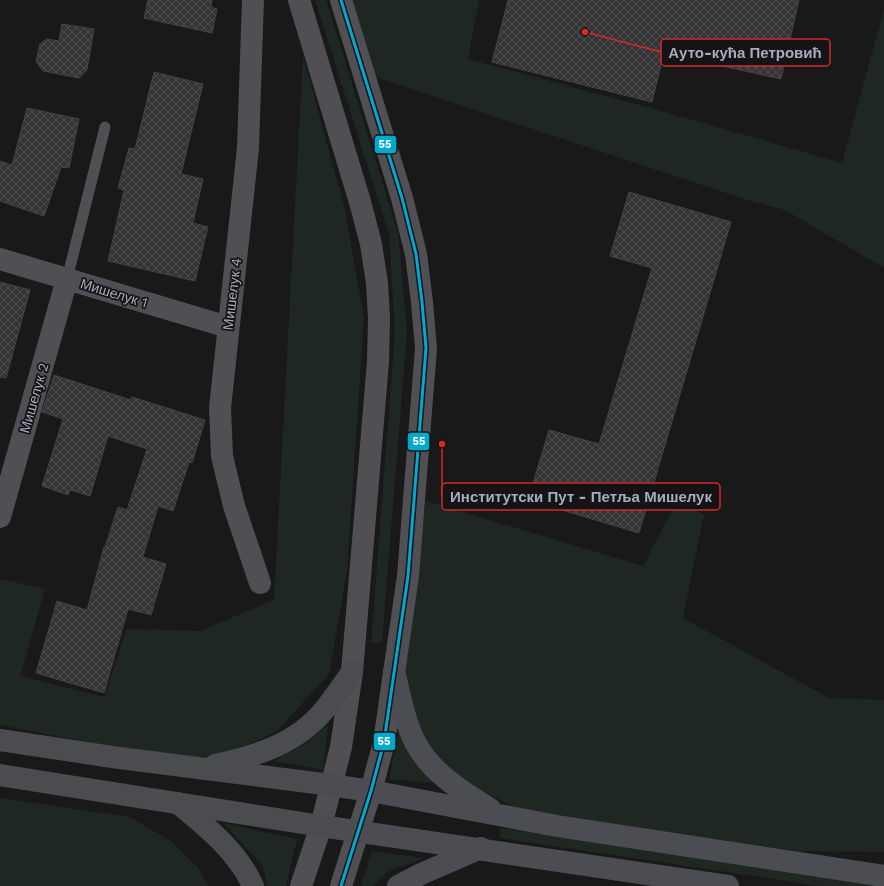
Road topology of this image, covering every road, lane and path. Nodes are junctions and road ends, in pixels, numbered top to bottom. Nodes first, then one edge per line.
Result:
1 (253, 0) edge
2 (299, 0) edge
3 (341, 0) edge
4 (105, 127) dead end
5 (0, 259) edge
6 (67, 279) junction
7 (228, 327) junction
8 (0, 516) edge
9 (260, 583) dead end
10 (394, 671) junction
11 (352, 672) junction
12 (0, 740) edge
13 (197, 769) junction
14 (0, 774) edge
15 (331, 785) junction
16 (371, 791) junction
17 (177, 802) junction
18 (500, 815) junction
19 (321, 826) junction
20 (357, 831) junction
21 (480, 848) junction
22 (802, 863) junction
23 (884, 866) edge
24 (884, 876) edge
25 (253, 886) edge
26 (301, 886) edge
27 (341, 886) edge
28 (398, 886) edge
29 (728, 886) edge

1 - 7 street, Мишелук 4
2 - 11 street
3 - 10 street
4 - 6 lane
5 - 6 street, Мишелук 1
6 - 7 street, Мишелук 1
6 - 8 street, Мишелук 2
7 - 9 street, Мишелук 4
10 - 16 street
10 - 18 main road
11 - 13 highway
11 - 15 street
12 - 13 highway
13 - 15 highway
14 - 17 highway
15 - 16 main road
15 - 19 street
16 - 18 main road
16 - 20 street
17 - 19 highway
17 - 25 highway
18 - 22 main road
19 - 20 main road
19 - 26 street
20 - 21 main road
20 - 27 street
21 - 28 main road
21 - 29 main road
22 - 23 main road
22 - 24 main road

